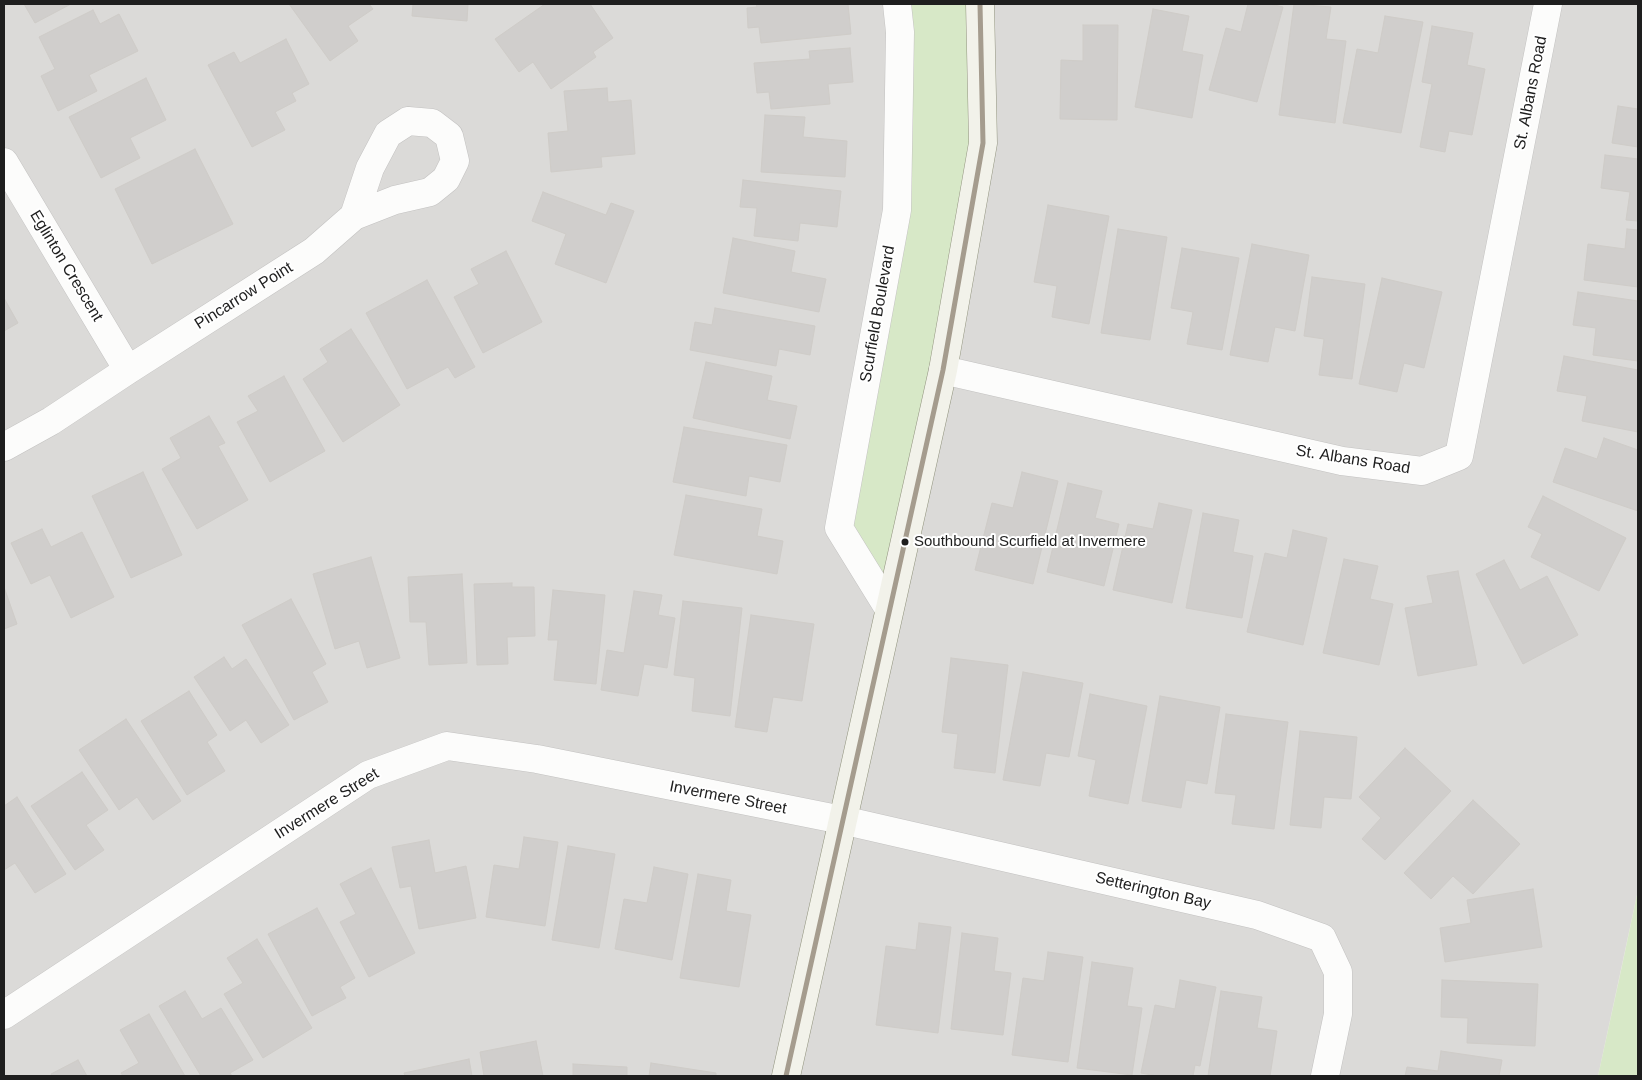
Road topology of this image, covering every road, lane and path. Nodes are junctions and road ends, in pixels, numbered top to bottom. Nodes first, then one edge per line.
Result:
1 (897, 4) edge
2 (980, 4) edge
3 (1548, 4) edge
4 (4, 162) edge
5 (354, 216) dead end
6 (128, 370) junction
7 (943, 370) junction
8 (4, 447) edge
9 (889, 609) junction
10 (842, 820) junction
11 (4, 1015) edge
12 (786, 1076) edge
13 (1325, 1076) edge

1 - 9 street, Scurfield Boulevard
2 - 7 street
3 - 7 street, St. Albans Road
4 - 6 street, Eglinton Crescent
5 - 6 street, Pincarrow Point
6 - 8 street, Pincarrow Point
7 - 9 street
9 - 10 street
10 - 11 street, Invermere Street
10 - 12 street
10 - 13 street, Setterington Bay

